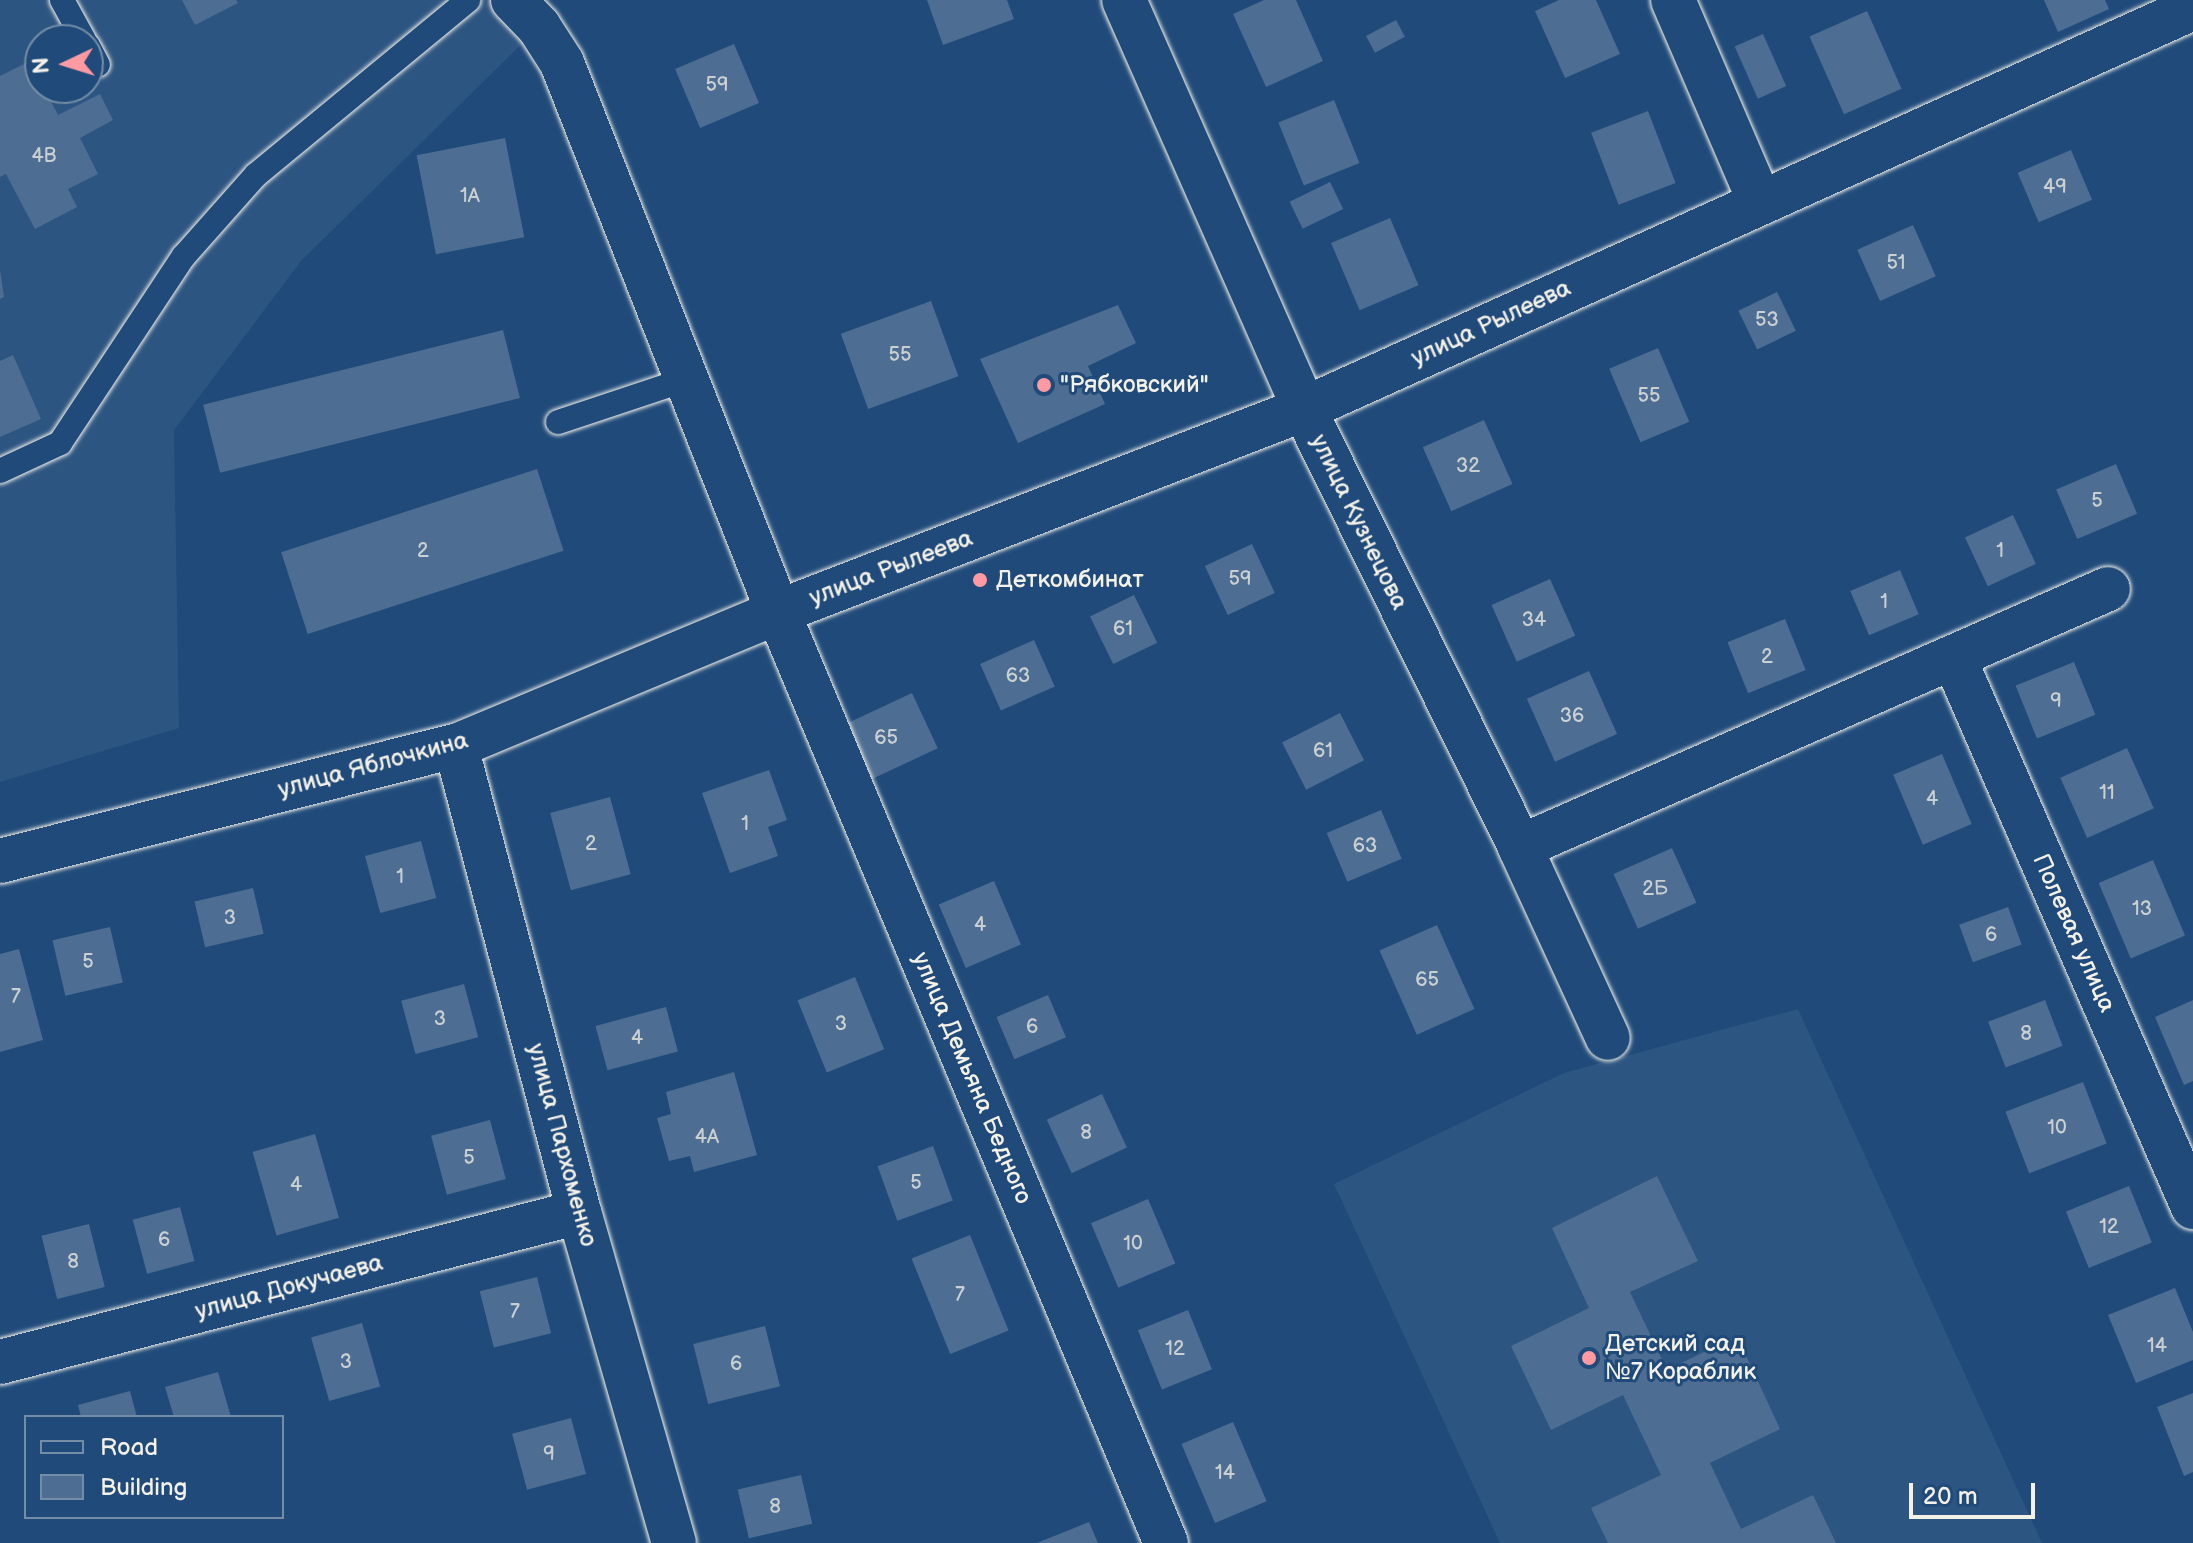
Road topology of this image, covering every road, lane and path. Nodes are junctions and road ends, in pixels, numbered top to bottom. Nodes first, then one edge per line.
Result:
1 (62, 0) edge
2 (468, 0) edge
3 (513, 0) edge
4 (1124, 0) edge
5 (1673, 0) edge
6 (2193, 8) edge
7 (75, 24) edge
8 (1759, 200) junction
9 (687, 379) junction
10 (1304, 409) junction
11 (558, 422) dead end
12 (0, 471) edge
13 (2108, 589) dead end
14 (778, 612) junction
15 (1954, 658) junction
16 (456, 746) junction
17 (1520, 847) junction
18 (0, 861) edge
19 (1608, 1038) dead end
20 (2193, 1207) edge
21 (579, 1212) junction
22 (0, 1362) edge
23 (674, 1543) edge
24 (1166, 1543) edge

1 - 7 lane
2 - 12 lane
3 - 9 street, улица Демьяна Бедного
4 - 10 street, улица Кузнецова
5 - 8 street
6 - 8 street, улица Рылеева
8 - 10 street, улица Рылеева
9 - 11 lane
9 - 14 street, улица Демьяна Бедного
10 - 14 street, улица Рылеева
10 - 17 street, улица Кузнецова
13 - 15 street
14 - 16 street, улица Яблочкина
14 - 24 street, улица Демьяна Бедного
15 - 17 street
15 - 20 street, Полевая улица
16 - 18 street, улица Яблочкина
16 - 21 street, улица Пархоменко
17 - 19 street, улица Кузнецова
21 - 22 street, улица Докучаева
21 - 23 street, улица Пархоменко

